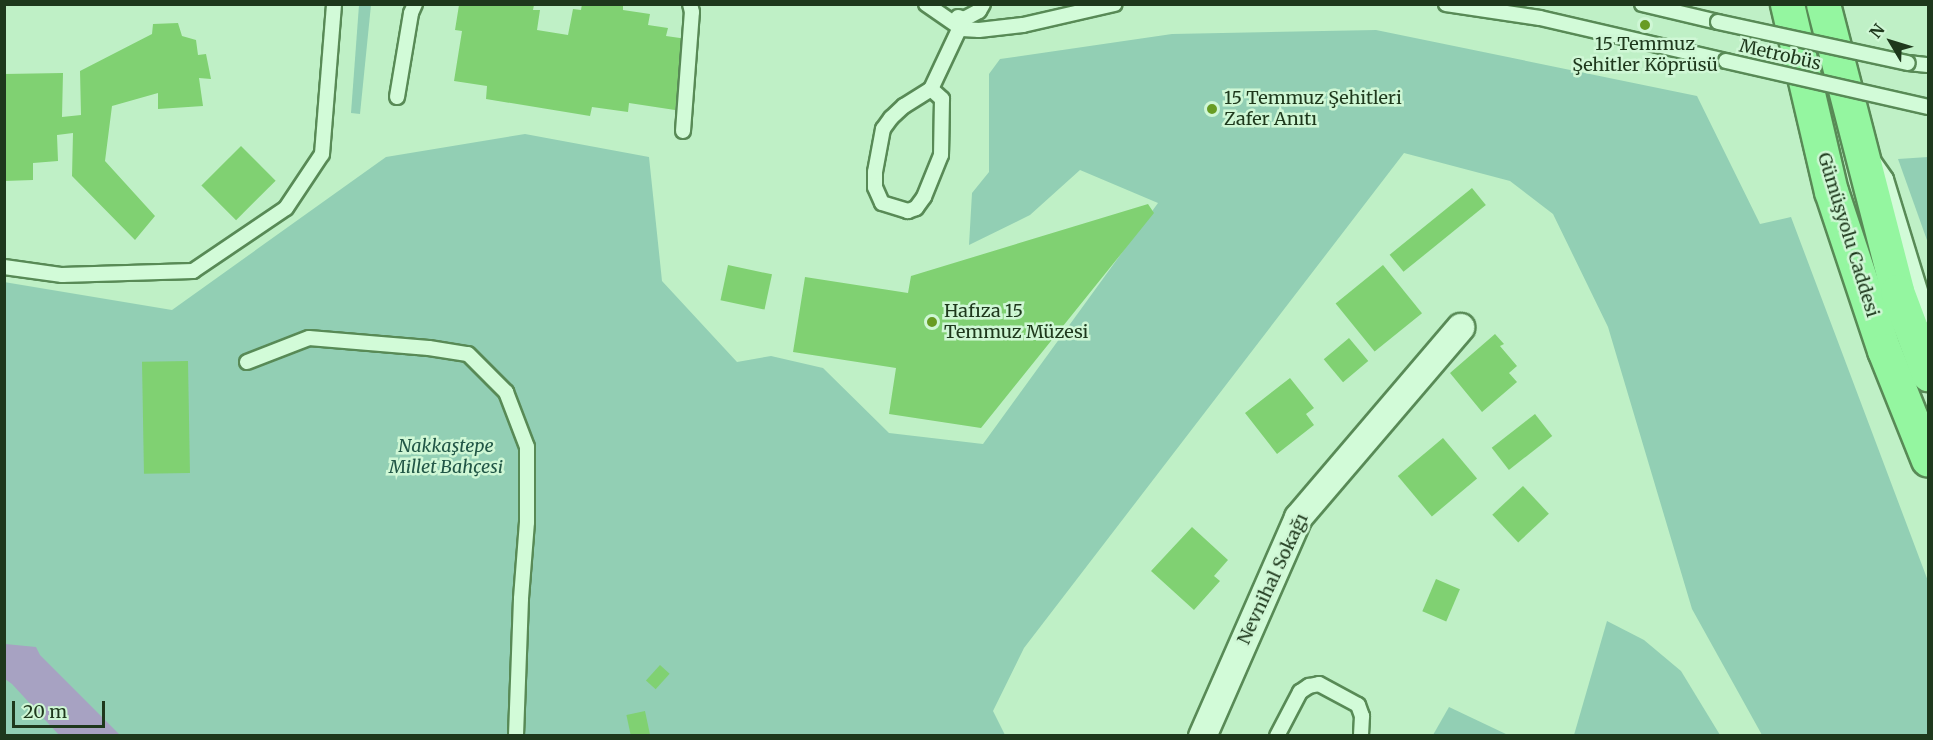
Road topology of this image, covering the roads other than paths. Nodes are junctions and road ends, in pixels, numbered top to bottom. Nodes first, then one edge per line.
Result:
1 (334, 4) edge
2 (415, 4) edge
3 (690, 4) edge
4 (926, 4) edge
5 (932, 4) edge
6 (983, 4) edge
7 (1114, 4) edge
8 (1446, 4) edge
9 (1642, 4) edge
10 (1787, 4) edge
11 (1823, 4) edge
12 (963, 24) junction
13 (1929, 65) edge
14 (931, 89) junction
15 (397, 97) dead end
16 (1929, 107) edge
17 (683, 131) dead end
18 (1855, 134) junction
19 (4, 267) edge
20 (1929, 316) edge
21 (1460, 327) dead end
22 (247, 362) dead end
23 (1929, 374) edge
24 (1929, 460) edge
25 (516, 735) edge
26 (1202, 735) edge
27 (1277, 735) edge
28 (1361, 735) edge

1 - 19 lane
2 - 15 lane
3 - 17 lane
4 - 12 lane
5 - 12 lane
6 - 12 lane
7 - 12 lane
8 - 16 lane, Metrobüs, bridge
9 - 13 lane, bridge
10 - 24 main road, Gümüşyolu Caddesi
11 - 18 main road, Gümüşyolu Caddesi
12 - 14 lane
14 - 14 lane
18 - 20 lane
18 - 23 main road, Gümüşyolu Caddesi
21 - 26 street, Nevnihal Sokağı
22 - 25 lane
27 - 28 lane

